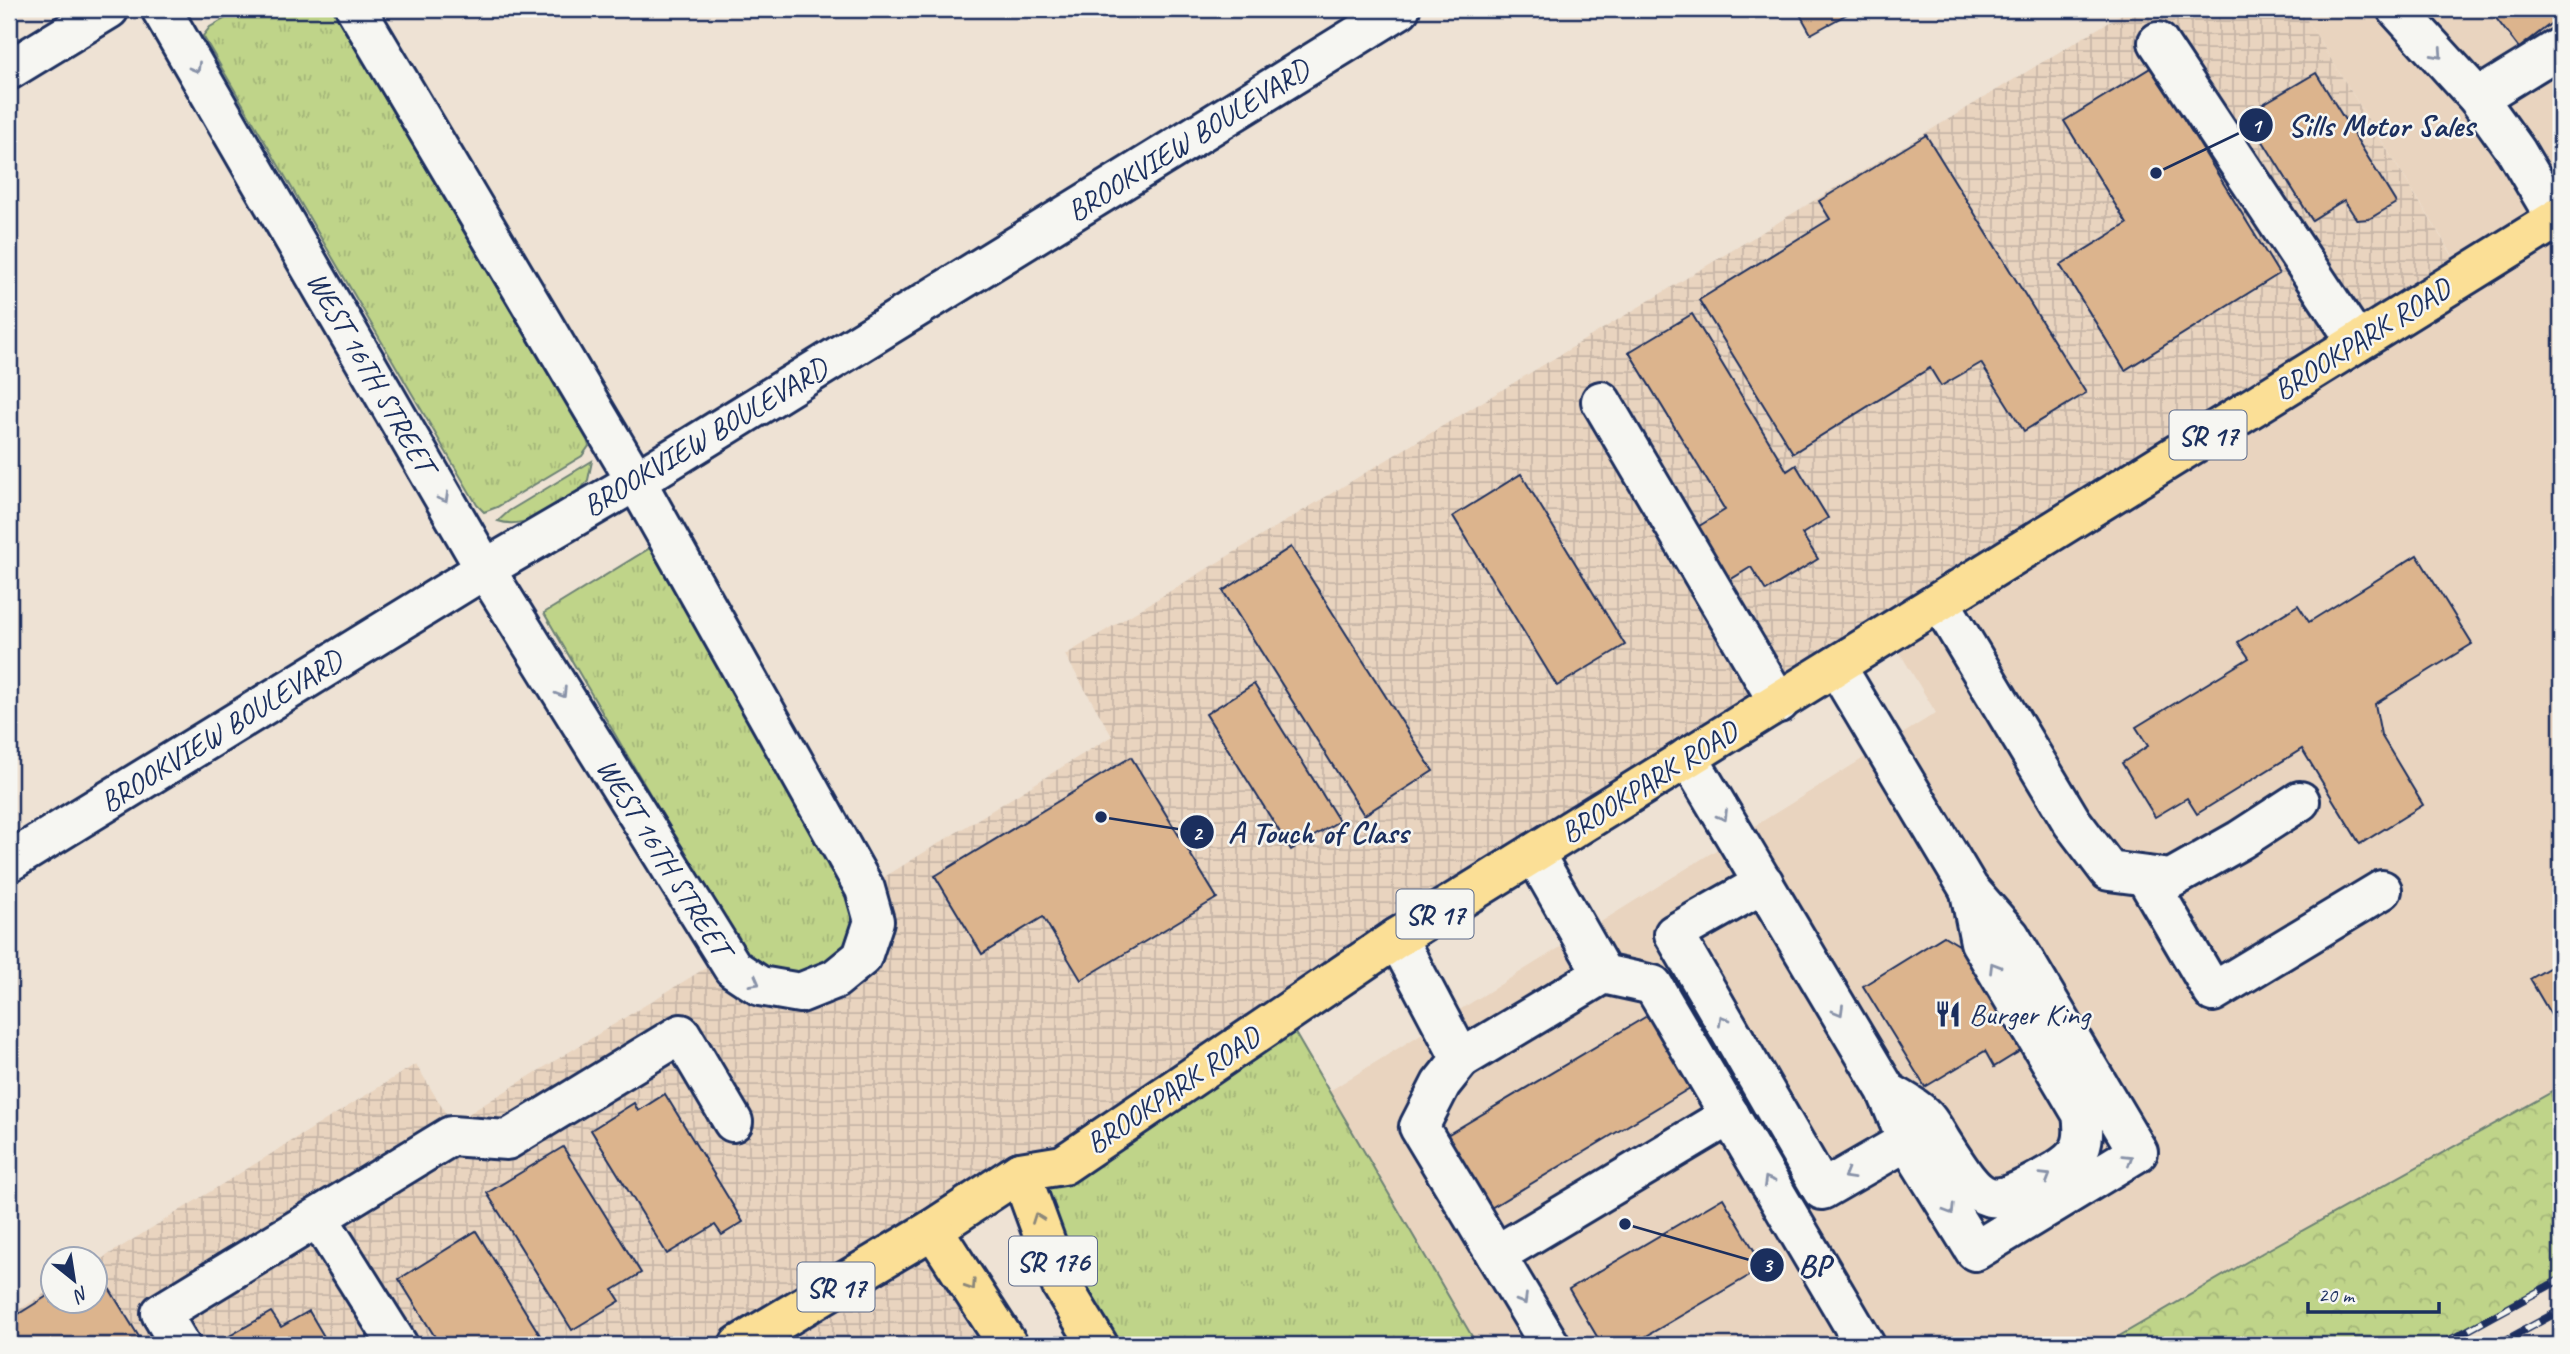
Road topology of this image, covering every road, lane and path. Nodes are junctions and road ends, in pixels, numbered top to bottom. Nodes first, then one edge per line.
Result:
1 (109, 9) edge
2 (162, 9) edge
3 (356, 9) edge
4 (1400, 9) edge
5 (2397, 9) edge
6 (2158, 42) dead end
7 (2561, 47) edge
8 (9, 70) edge
9 (2478, 98) junction
10 (2560, 221) edge
11 (2357, 342) junction
12 (1601, 401) dead end
13 (636, 481) junction
14 (485, 569) junction
15 (1940, 602) junction
16 (1836, 666) junction
17 (1779, 703) junction
18 (1688, 757) junction
19 (2301, 801) dead end
20 (1534, 853) junction
21 (9, 862) edge
22 (2145, 876) junction
23 (1764, 883) junction
24 (1969, 889) junction
25 (2382, 890) dead end
26 (1398, 938) junction
27 (1603, 974) junction
28 (1461, 1059) junction
29 (1886, 1090) junction
30 (1730, 1115) junction
31 (733, 1122) dead end
32 (1907, 1141) junction
33 (1020, 1172) junction
34 (319, 1219) junction
35 (933, 1229) junction
36 (1496, 1255) junction
37 (180, 1345) edge
38 (398, 1345) edge
39 (739, 1345) edge
40 (1008, 1345) edge
41 (1098, 1345) edge
42 (1550, 1345) edge
43 (1865, 1345) edge

1 - 8 street
2 -> 14 street, WEST 16TH STREET
3 - 13 street, WEST 16TH STREET
4 - 13 street, BROOKVIEW BOULEVARD
5 -> 9 street
6 - 11 street
7 - 9 street
9 - 10 street
10 - 11 main road, BROOKPARK ROAD / SR 17
11 - 15 main road, BROOKPARK ROAD / SR 17
12 - 17 street
13 - 14 street, BROOKVIEW BOULEVARD
14 -> 13 street, WEST 16TH STREET
14 - 21 street, BROOKVIEW BOULEVARD
15 - 16 main road, BROOKPARK ROAD / SR 17
15 - 22 street
16 - 17 main road, BROOKPARK ROAD / SR 17
16 - 24 street
17 - 18 main road, BROOKPARK ROAD / SR 17
18 - 20 main road, BROOKPARK ROAD / SR 17
18 -> 23 street
19 - 22 street
20 - 26 main road, BROOKPARK ROAD / SR 17
20 - 27 street
22 - 25 street
23 -> 29 street
32 -> 23 street
29 -> 24 street
32 -> 24 street
26 - 28 street
26 - 33 main road, BROOKPARK ROAD / SR 17
27 - 28 street
27 - 30 street
28 - 36 street
29 - 32 street
30 - 36 street
43 -> 30 street
31 - 34 street
33 - 35 main road, BROOKPARK ROAD / SR 17
41 -> 33 main road, SR 176
34 - 37 street
34 - 38 street
35 - 39 main road, BROOKPARK ROAD / SR 17
35 -> 40 main road, SR 176
36 -> 42 street

